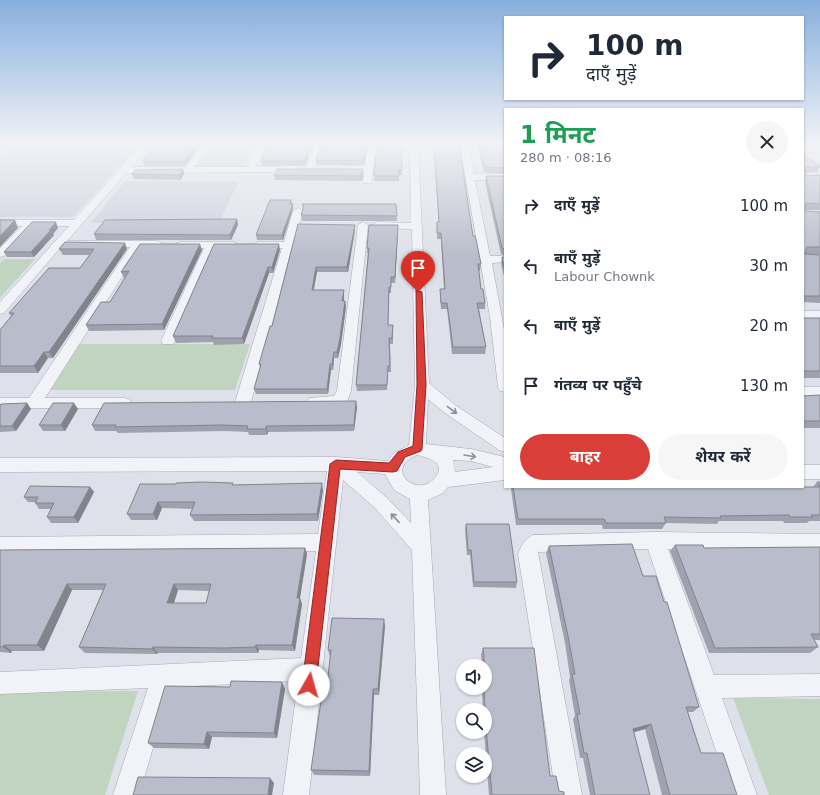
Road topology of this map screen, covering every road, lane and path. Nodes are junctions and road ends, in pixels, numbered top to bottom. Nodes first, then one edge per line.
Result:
1 (114, 182) edge
2 (415, 182) edge
3 (471, 182) edge
4 (298, 211) dead end
5 (0, 223) edge
6 (31, 223) junction
7 (77, 223) junction
8 (416, 226) junction
9 (58, 244) junction
10 (138, 244) junction
11 (211, 245) junction
12 (288, 245) junction
13 (0, 254) edge
14 (504, 259) edge
15 (484, 260) junction
16 (0, 310) edge
17 (820, 315) edge
18 (804, 316) edge
19 (500, 317) edge
20 (168, 340) dead end
21 (504, 373) edge
22 (422, 385) junction
23 (804, 392) edge
24 (820, 392) edge
25 (227, 402) edge
26 (243, 402) junction
27 (258, 402) edge
28 (304, 402) edge
29 (0, 403) edge
30 (134, 403) edge
31 (33, 404) junction
32 (504, 445) edge
33 (425, 450) junction
34 (336, 464) junction
35 (504, 464) edge
36 (0, 465) edge
37 (393, 468) junction
38 (804, 472) edge
39 (820, 472) edge
40 (504, 473) edge
41 (446, 480) junction
42 (419, 493) junction
43 (655, 540) junction
44 (326, 542) junction
45 (820, 542) edge
46 (0, 546) edge
47 (421, 546) junction
48 (311, 669) junction
49 (163, 675) junction
50 (0, 682) edge
51 (820, 685) edge
52 (706, 688) junction
53 (126, 795) edge
54 (296, 795) edge
55 (433, 795) edge
56 (569, 795) edge
57 (744, 795) edge

1 - 7 street
2 - 8 street
3 - 15 street
4 - 12 street
5 - 6 street
6 - 7 street
6 - 13 street
7 - 9 street
8 - 22 street
8 - 28 street
9 - 10 street
9 - 16 street
10 - 11 street
10 - 31 street
11 - 12 street
11 - 20 street
12 - 26 street
14 - 15 street
15 - 19 street
17 - 18 street
19 - 21 street
22 -> 32 street
22 - 33 street
23 - 24 street
25 - 26 street
26 - 27 street
29 - 31 street
30 - 31 street
33 -> 35 street
33 - 37 street
33 - 41 street
34 - 36 street
34 - 37 street
34 - 44 street
47 -> 34 street
37 - 42 street
38 - 39 street
40 - 41 street
41 - 42 street
42 - 47 street
43 - 45 street
43 - 52 street
43 - 56 street
44 - 46 street
44 - 48 street
47 - 55 street
48 - 49 street
48 - 54 street
49 - 50 street
49 - 53 street
51 - 52 street
52 - 57 street

